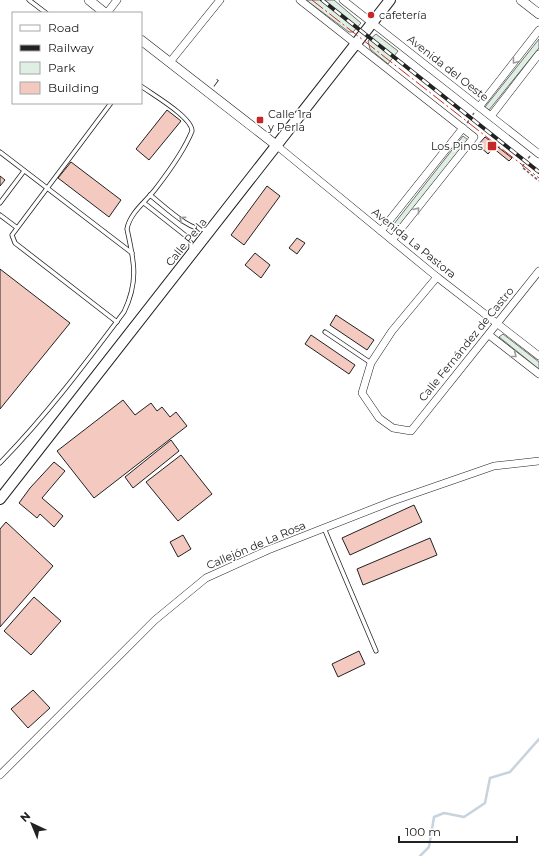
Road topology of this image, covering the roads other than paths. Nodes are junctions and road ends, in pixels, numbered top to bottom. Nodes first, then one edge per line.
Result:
1 (29, 0) edge
2 (89, 0) edge
3 (117, 0) edge
4 (220, 0) edge
5 (300, 0) edge
6 (343, 0) edge
7 (390, 0) edge
8 (521, 0) edge
9 (45, 12) edge
10 (105, 12) edge
11 (107, 12) edge
12 (539, 14) edge
13 (372, 23) junction
14 (539, 30) edge
15 (142, 41) edge
16 (355, 44) junction
17 (539, 54) edge
18 (170, 62) junction
19 (142, 87) edge
20 (110, 104) edge
21 (479, 106) junction
22 (491, 116) junction
23 (463, 128) junction
24 (276, 145) junction
25 (0, 152) edge
26 (537, 152) edge
27 (24, 171) junction
28 (46, 188) junction
29 (150, 195) junction
30 (0, 202) edge
31 (144, 203) junction
32 (0, 216) edge
33 (216, 224) junction
34 (16, 227) junction
35 (381, 231) junction
36 (392, 240) junction
37 (132, 253) junction
38 (190, 256) junction
39 (539, 271) edge
40 (437, 277) junction
41 (117, 322) junction
42 (498, 324) junction
43 (325, 332) dead end
44 (488, 335) junction
45 (539, 356) edge
46 (371, 363) junction
47 (539, 374) edge
48 (539, 461) edge
49 (0, 463) edge
50 (0, 499) edge
51 (324, 528) junction
52 (376, 651) dead end
53 (0, 775) edge

1 - 9 lane
2 - 10 street
3 - 11 street
4 - 18 street
5 - 16 street
6 - 13 street, Avenida del Oeste
7 - 13 main road, Calle Perla
8 - 12 street
13 - 16 main road, Calle Perla
13 - 21 street, Avenida del Oeste
14 -> 21 street
15 - 18 street, 1
16 - 23 street
16 - 24 main road, Calle Perla
17 - 22 street
18 - 24 street, 1
19 - 29 lane
20 - 28 lane
21 - 22 street, Avenida del Oeste
22 - 26 street, Avenida del Oeste
23 - 35 street
36 -> 23 street
24 - 33 main road, Calle Perla
24 - 35 street, Avenida La Pastora
25 - 27 lane
27 - 28 lane
27 - 30 lane
28 - 34 lane
28 - 37 lane
29 - 31 lane
33 -> 29 lane
31 - 37 lane
31 - 38 lane
32 - 34 lane
33 - 38 main road, Calle Perla
34 - 41 lane
35 - 36 street, Avenida La Pastora
36 - 40 street, Avenida La Pastora
37 - 41 lane
38 - 50 main road, Calle Perla
39 - 42 street, Calle Fernández de Castro
40 - 42 street, Avenida La Pastora
40 - 46 street
41 - 49 lane
42 - 44 street, Calle Fernández de Castro
42 - 45 street, Avenida La Pastora
43 - 46 lane
44 - 46 street, Calle Fernández de Castro
44 -> 47 street
48 - 51 street, Callejón de La Rosa
51 - 52 lane
51 - 53 street, Callejón de La Rosa

